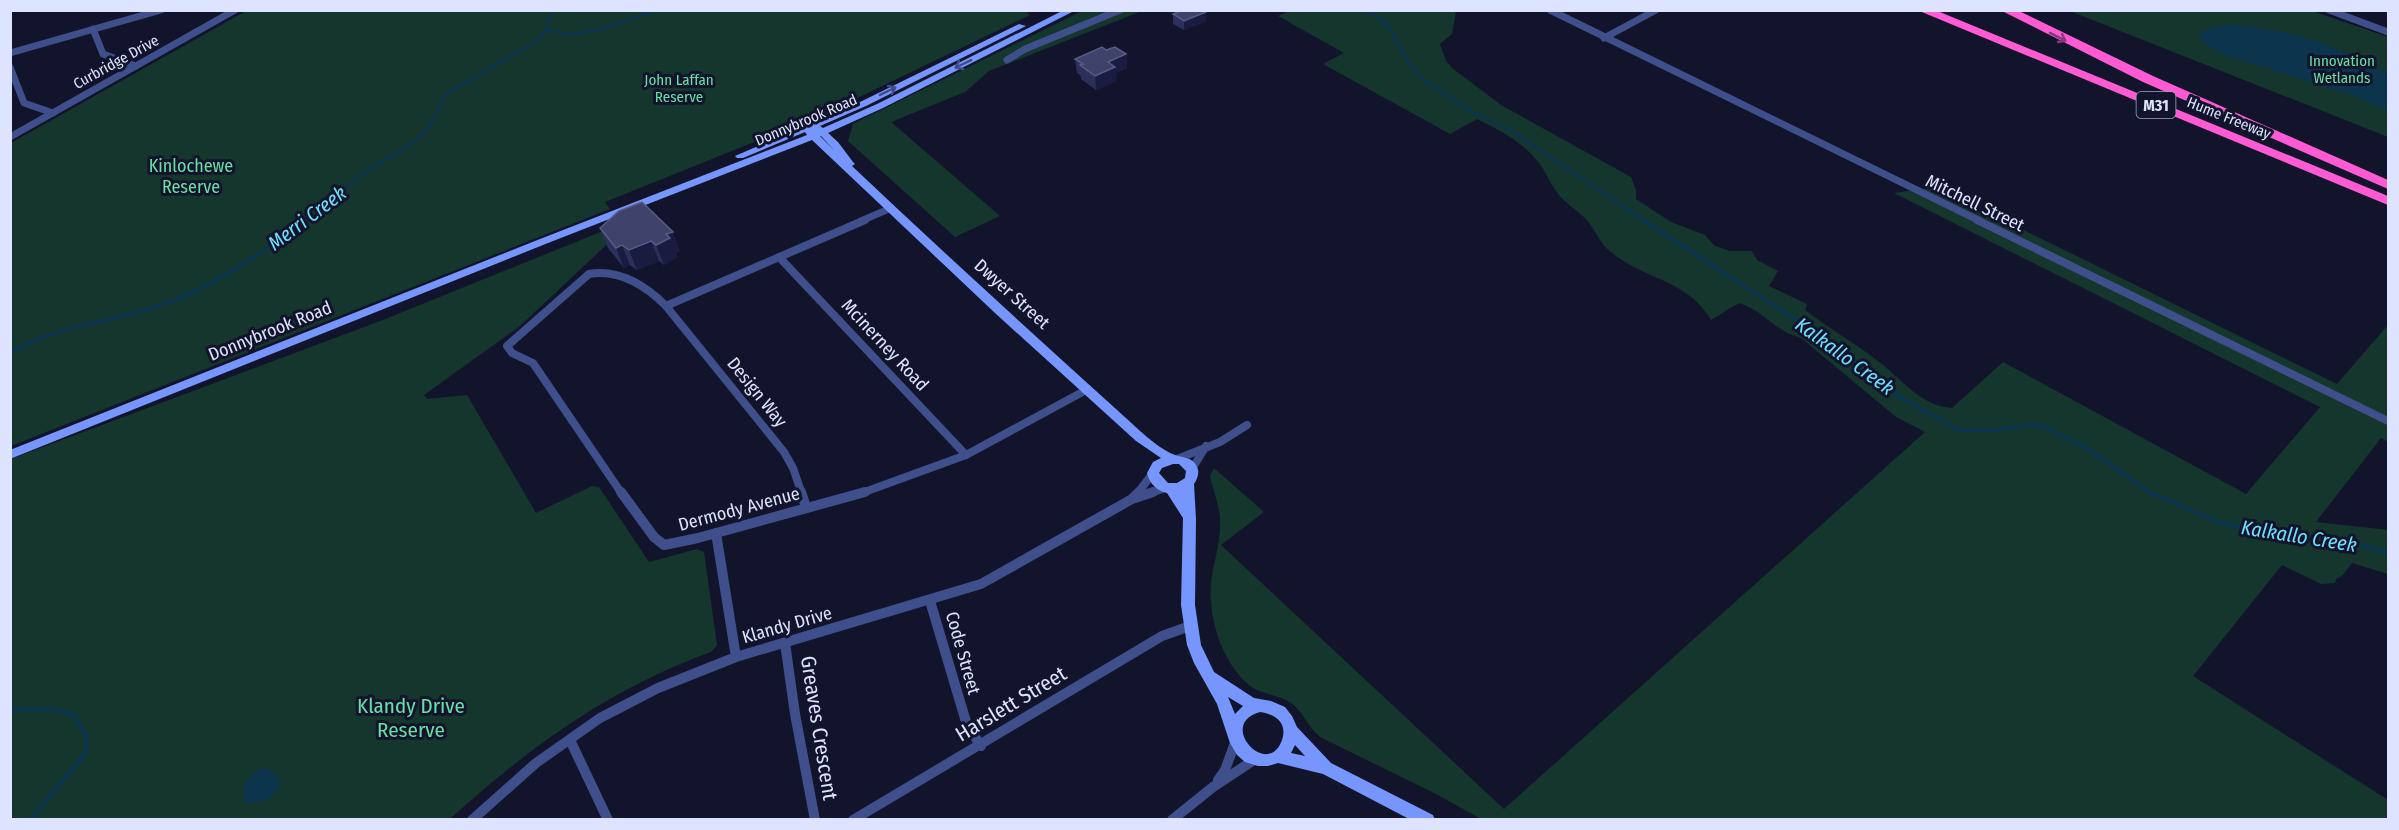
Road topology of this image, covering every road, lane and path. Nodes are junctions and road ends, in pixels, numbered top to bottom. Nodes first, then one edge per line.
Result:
1 (161, 10) edge
2 (223, 10) edge
3 (1061, 10) edge
4 (1072, 10) edge
5 (1120, 10) edge
6 (1550, 10) edge
7 (1656, 10) edge
8 (1923, 10) edge
9 (1952, 10) edge
10 (2006, 10) edge
11 (2329, 10) edge
12 (233, 11) edge
13 (93, 30) junction
14 (2388, 32) edge
15 (1604, 38) junction
16 (10, 53) edge
17 (1007, 60) dead end
18 (136, 66) junction
19 (10, 67) edge
20 (53, 113) junction
21 (817, 131) junction
22 (10, 137) edge
23 (2388, 187) edge
24 (2388, 201) edge
25 (891, 208) junction
26 (779, 257) junction
27 (584, 277) joint
28 (666, 306) junction
29 (1088, 389) junction
30 (2388, 421) edge
31 (1247, 425) dead end
32 (1140, 438) junction
33 (1206, 446) junction
34 (16, 453) edge
35 (966, 455) junction
36 (1175, 459) junction
37 (1192, 469) junction
38 (1154, 471) junction
39 (1188, 484) junction
40 (1168, 488) junction
41 (1132, 499) junction
42 (806, 507) junction
43 (1190, 520) junction
44 (716, 533) junction
45 (930, 601) junction
46 (1190, 626) junction
47 (785, 643) junction
48 (736, 657) junction
49 (1208, 673) junction
50 (1264, 708) junction
51 (1292, 732) junction
52 (1235, 736) junction
53 (570, 740) junction
54 (981, 746) junction
55 (1277, 756) junction
56 (1257, 758) junction
57 (1326, 768) junction
58 (1213, 787) junction
59 (472, 819) edge
60 (608, 819) edge
61 (814, 819) edge
62 (853, 819) edge
63 (1172, 819) edge
64 (1427, 819) edge

1 - 13 street
2 - 12 street
21 -> 3 main road, Donnybrook Road
4 -> 21 main road, Donnybrook Road
5 - 17 street
6 - 15 street, Mitchell Street
7 - 15 street
8 - 24 highway, Hume Freeway / M31
9 - 23 highway, Hume Freeway / M31
10 -> 23 highway
11 - 14 street
12 - 18 street, Curbridge Drive
13 - 16 street
13 - 18 street
15 - 30 street, Mitchell Street
18 - 20 street, Curbridge Drive
19 - 20 street
20 - 22 street, Curbridge Drive
21 - 25 main road, Dwyer Street
21 - 34 main road, Donnybrook Road
25 - 26 street
25 - 29 main road, Dwyer Street
26 - 28 street
26 - 35 street, Mcinerney Road
27 - 28 street, Design Way
27 - 44 street, Dermody Avenue
28 - 42 street, Design Way
29 - 32 main road, Dwyer Street
29 - 35 street, Dermody Avenue
31 - 33 street
32 - 36 main road, Dwyer Street
32 - 38 main road, Dwyer Street
33 - 36 street
33 - 37 street
35 - 42 street, Dermody Avenue
36 - 37 main road
36 - 38 main road
37 - 39 main road
38 - 40 main road
38 - 41 street, Klandy Drive
39 - 40 main road
39 - 43 main road
40 - 41 street, Klandy Drive
40 - 43 main road
41 - 45 street, Klandy Drive
42 - 44 street, Dermody Avenue
43 - 46 main road
44 - 48 street
45 - 47 street, Klandy Drive
45 - 54 street, Code Street
46 - 49 main road
46 - 54 street, Harslett Street
47 - 48 street, Klandy Drive
47 - 61 street, Greaves Crescent
48 - 53 street, Klandy Drive
49 - 50 main road
49 - 52 main road
50 - 51 main road
50 - 52 main road
51 - 55 main road
51 - 57 main road
52 - 56 main road
52 - 58 street
53 - 59 street, Klandy Drive
53 - 60 street
54 - 62 street, Harslett Street
55 - 56 main road
55 - 57 main road
56 - 58 street
57 - 64 main road
58 - 63 street

